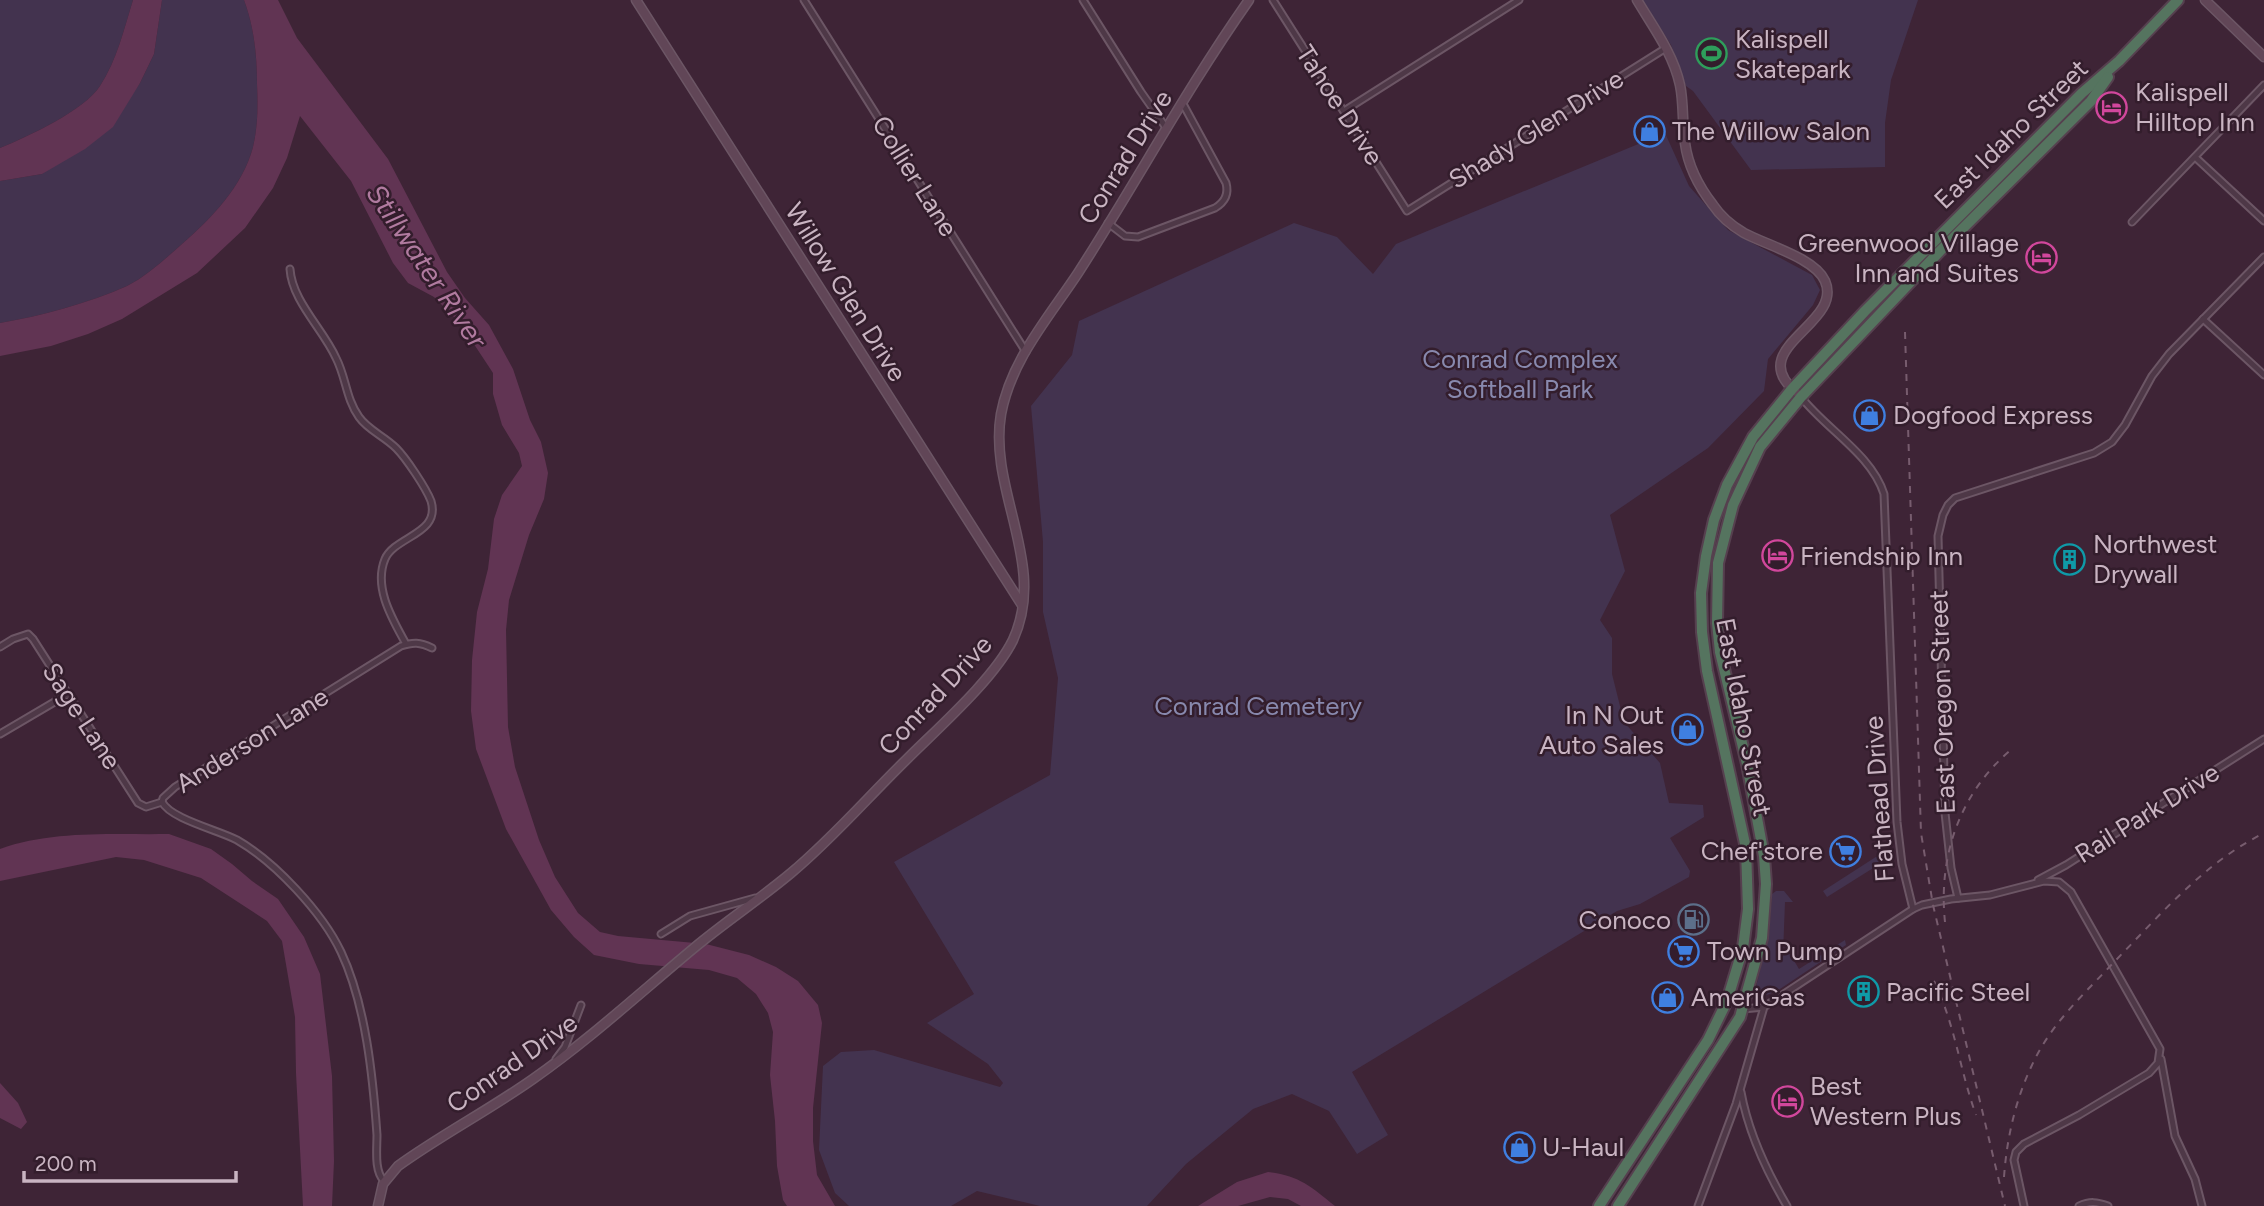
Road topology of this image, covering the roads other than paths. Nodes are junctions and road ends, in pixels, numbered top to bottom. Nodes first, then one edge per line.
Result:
1 (636, 0) edge
2 (804, 0) edge
3 (1083, 0) edge
4 (1250, 0) edge
5 (1273, 0) edge
6 (1520, 0) edge
7 (1637, 0) edge
8 (2178, 0) edge
9 (2204, 0) edge
10 (1666, 48) junction
11 (2264, 57) edge
12 (2264, 85) edge
13 (1183, 104) junction
14 (1344, 111) junction
15 (1167, 129) junction
16 (2195, 157) junction
17 (1407, 211) joint
18 (2264, 221) edge
19 (2133, 222) dead end
20 (1108, 223) junction
21 (2264, 257) edge
22 (290, 269) dead end
23 (2203, 319) junction
24 (1026, 352) junction
25 (2264, 375) edge
26 (1796, 393) junction
27 (1022, 606) junction
28 (406, 644) junction
29 (0, 647) edge
30 (432, 648) dead end
31 (68, 694) junction
32 (0, 734) edge
33 (2264, 739) edge
34 (162, 802) junction
35 (2028, 884) junction
36 (773, 887) junction
37 (1958, 898) junction
38 (1913, 909) junction
39 (661, 933) dead end
40 (581, 1005) dead end
41 (1764, 1007) junction
42 (1744, 1009) junction
43 (2160, 1049) junction
44 (551, 1066) junction
45 (1742, 1082) junction
46 (384, 1181) junction
47 (378, 1206) edge
48 (1601, 1206) edge
49 (1618, 1206) edge
50 (1698, 1206) edge
51 (1787, 1206) edge
52 (2024, 1206) edge
53 (2079, 1206) edge
54 (2108, 1206) edge
55 (2202, 1206) edge

1 - 27 main road, Willow Glen Drive
2 - 24 street, Collier Lane
3 - 15 street
4 - 13 main road, Conrad Drive
5 - 14 street, Tahoe Drive
6 - 14 street
7 - 10 main road
8 - 26 highway, East Idaho Street
9 - 11 main road
10 - 17 street, Shady Glen Drive
10 - 26 main road
12 - 16 street
13 - 15 main road, Conrad Drive
13 - 20 street
14 - 17 street, Tahoe Drive
15 - 20 main road, Conrad Drive
16 - 18 street
16 - 19 street
20 - 24 main road, Conrad Drive
21 - 23 street, East Oregon Street
22 - 28 street
23 - 25 street
23 - 37 street, East Oregon Street
24 - 27 main road, Conrad Drive
26 - 38 street, Flathead Drive
26 - 42 highway, East Idaho Street
26 - 48 highway, East Idaho Street
27 - 36 main road, Conrad Drive
28 - 30 street
28 - 34 street, Anderson Lane
29 - 31 street, Sage Lane
31 - 32 street
31 - 34 street, Sage Lane
33 - 35 street, Rail Park Drive
34 - 46 street, Anderson Lane
35 - 37 street, Flathead Drive
35 - 43 street, Flathead Drive
36 - 39 street
36 - 44 main road, Conrad Drive
37 - 38 street, Flathead Drive
38 - 41 street
40 - 44 street
41 - 42 street
41 - 45 street
42 - 49 highway, East Idaho Street
43 - 52 street
43 - 55 street, Flathead Drive
44 - 46 main road, Conrad Drive
45 - 50 street
45 - 51 street
46 - 47 main road
53 - 54 street

